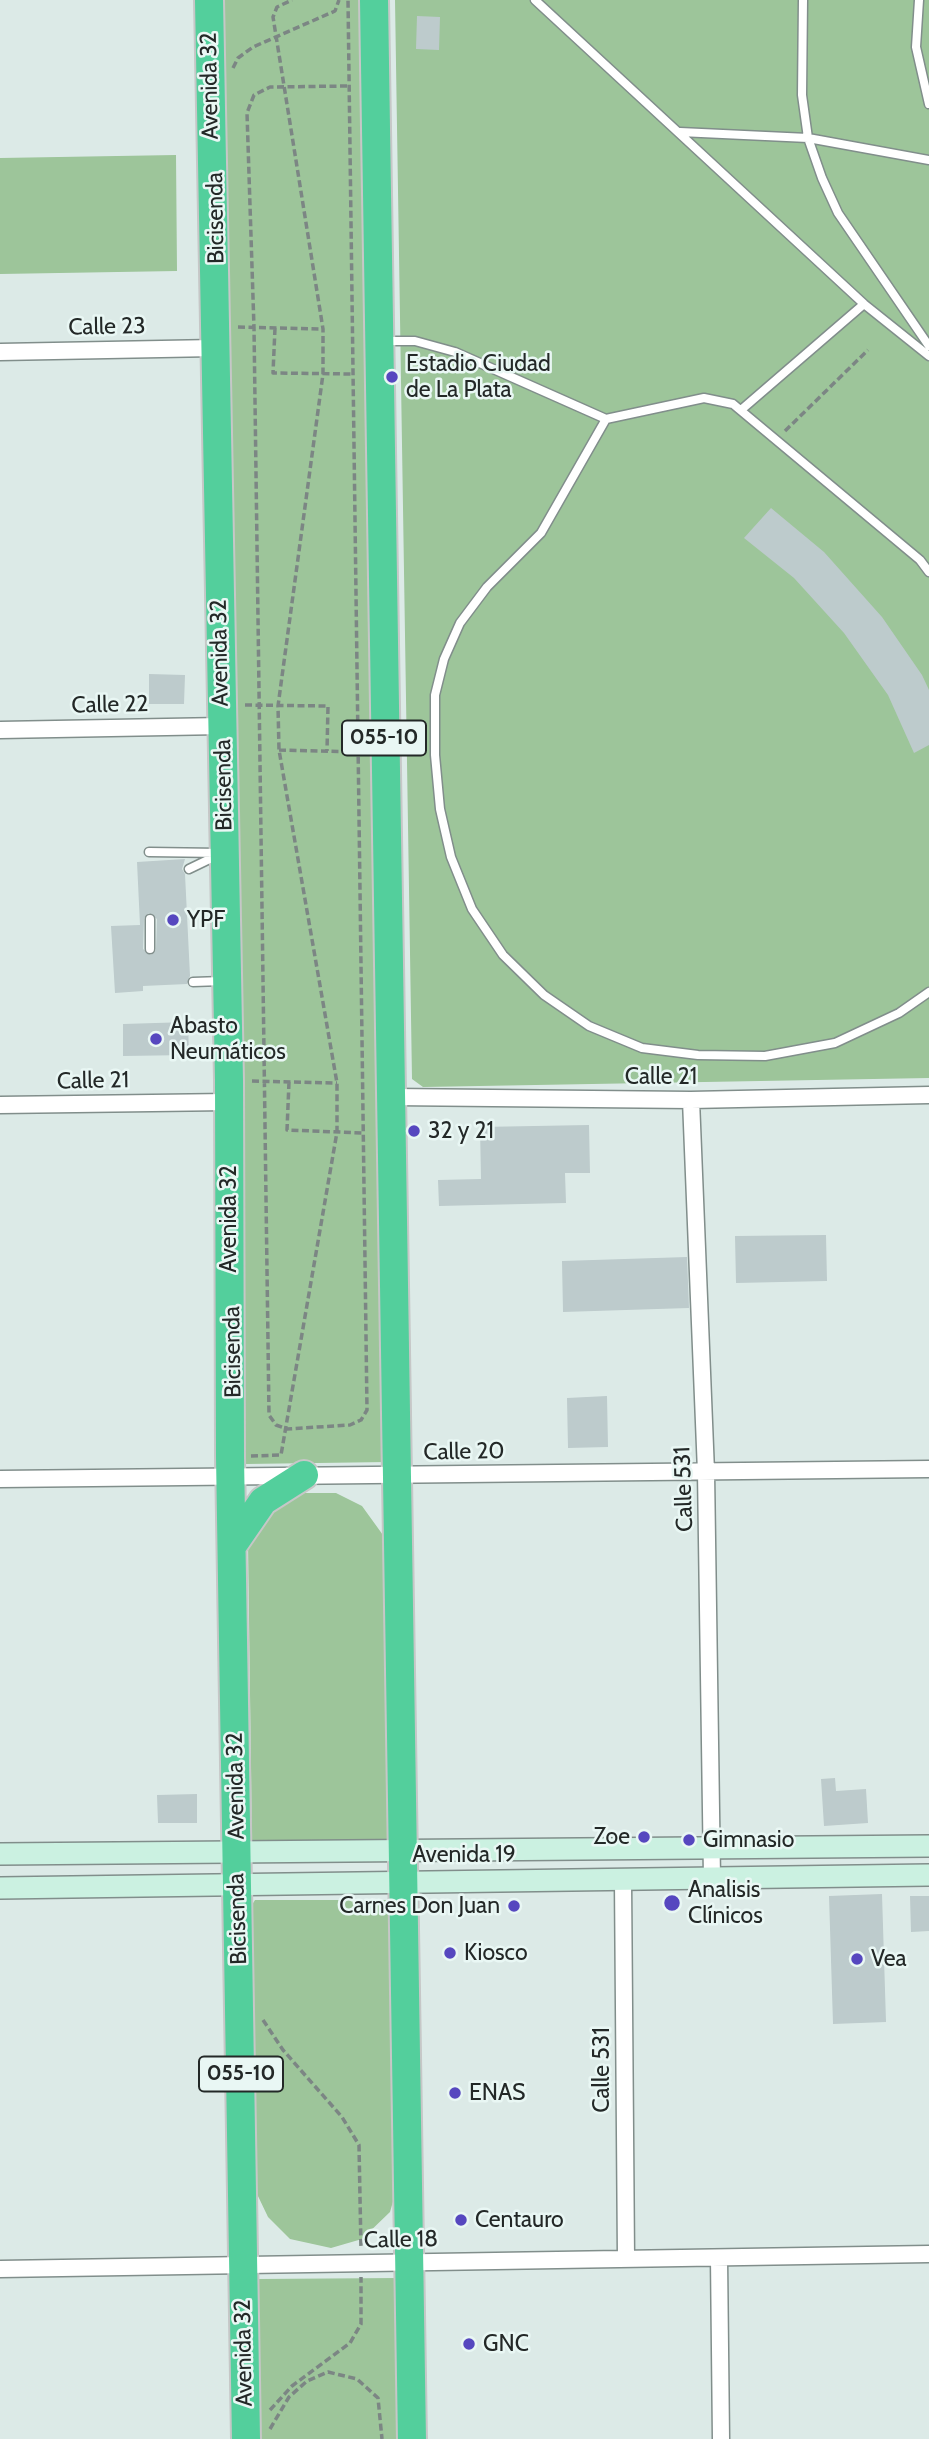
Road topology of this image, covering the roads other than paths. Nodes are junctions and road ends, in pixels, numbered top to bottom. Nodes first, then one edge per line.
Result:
1 (209, 0) edge
2 (374, 0) edge
3 (535, 0) edge
4 (803, 0) edge
5 (919, 0) edge
6 (929, 104) edge
7 (680, 132) junction
8 (808, 138) junction
9 (929, 160) edge
10 (864, 304) junction
11 (215, 338) junction
12 (378, 341) junction
13 (929, 346) edge
14 (0, 352) edge
15 (929, 356) edge
16 (741, 410) junction
17 (606, 419) junction
18 (929, 572) edge
19 (221, 715) junction
20 (0, 730) edge
21 (149, 852) dead end
22 (224, 853) junction
23 (189, 869) dead end
24 (150, 919) dead end
25 (150, 949) dead end
26 (226, 981) junction
27 (193, 982) dead end
28 (929, 992) edge
29 (228, 1091) junction
30 (929, 1095) edge
31 (393, 1097) junction
32 (691, 1100) junction
33 (0, 1105) edge
34 (242, 1465) junction
35 (929, 1469) edge
36 (706, 1472) junction
37 (304, 1475) junction
38 (399, 1476) junction
39 (0, 1479) edge
40 (232, 1546) junction
41 (929, 1846) edge
42 (714, 1849) junction
43 (403, 1850) junction
44 (237, 1853) junction
45 (0, 1854) edge
46 (929, 1875) edge
47 (712, 1878) junction
48 (403, 1881) junction
49 (623, 1881) junction
50 (238, 1883) junction
51 (0, 1888) edge
52 (929, 2254) edge
53 (719, 2258) junction
54 (626, 2259) junction
55 (409, 2262) junction
56 (243, 2265) junction
57 (0, 2269) edge
58 (255, 2434) edge
59 (412, 2439) edge
60 (721, 2439) edge

1 - 11 highway, Avenida 32 / 055-10
2 - 12 highway, 055-10
3 - 7 lane
4 - 8 lane
5 - 6 lane
7 - 8 lane
7 - 10 lane
8 - 9 lane
8 - 13 lane
10 - 15 lane
10 - 16 lane
11 - 14 street, Calle 23
11 - 19 highway, Avenida 32 / 055-10
12 - 17 lane
12 - 31 highway, 055-10
16 - 17 lane
16 - 18 lane
17 - 28 lane
19 - 20 street, Calle 22
19 - 22 highway, Avenida 32 / 055-10
21 - 22 lane
22 - 23 lane
22 - 26 highway, Avenida 32 / 055-10
24 - 25 lane
26 - 27 lane
26 - 29 highway, Avenida 32 / 055-10
29 - 33 street, Calle 21
29 - 34 highway, Avenida 32 / 055-10
30 - 32 street, Calle 21
31 - 32 street, Calle 21
31 - 38 highway, 055-10
32 - 36 street, Calle 531
34 - 37 street, Calle 20
34 - 39 street, Calle 20
34 - 40 highway, Avenida 32 / 055-10
35 - 36 street, Calle 20
36 - 38 street, Calle 20
36 - 42 street, Calle 531
37 - 38 street, Calle 20
37 - 40 highway
38 - 43 highway, 055-10
40 - 44 highway, Avenida 32 / 055-10
41 - 42 main road, Avenida 19
42 - 43 main road, Avenida 19
42 - 47 street, Calle 531
43 - 44 main road, Avenida 19
43 - 48 highway, 055-10
44 - 45 main road, Avenida 19
44 - 50 highway, Avenida 32 / 055-10
46 - 47 main road, Avenida 19
47 - 49 main road, Avenida 19
48 - 49 main road, Avenida 19
48 - 50 main road, Avenida 19
48 - 55 highway, 055-10
49 - 54 street, Calle 531
50 - 51 main road, Avenida 19
50 - 56 highway, Avenida 32 / 055-10
52 - 53 street, Calle 18
53 - 54 street, Calle 18
53 - 60 street
54 - 55 street, Calle 18
55 - 56 street, Calle 18
55 - 59 highway, 055-10
56 - 57 street, Calle 18
56 - 58 highway, Avenida 32 / 055-10

